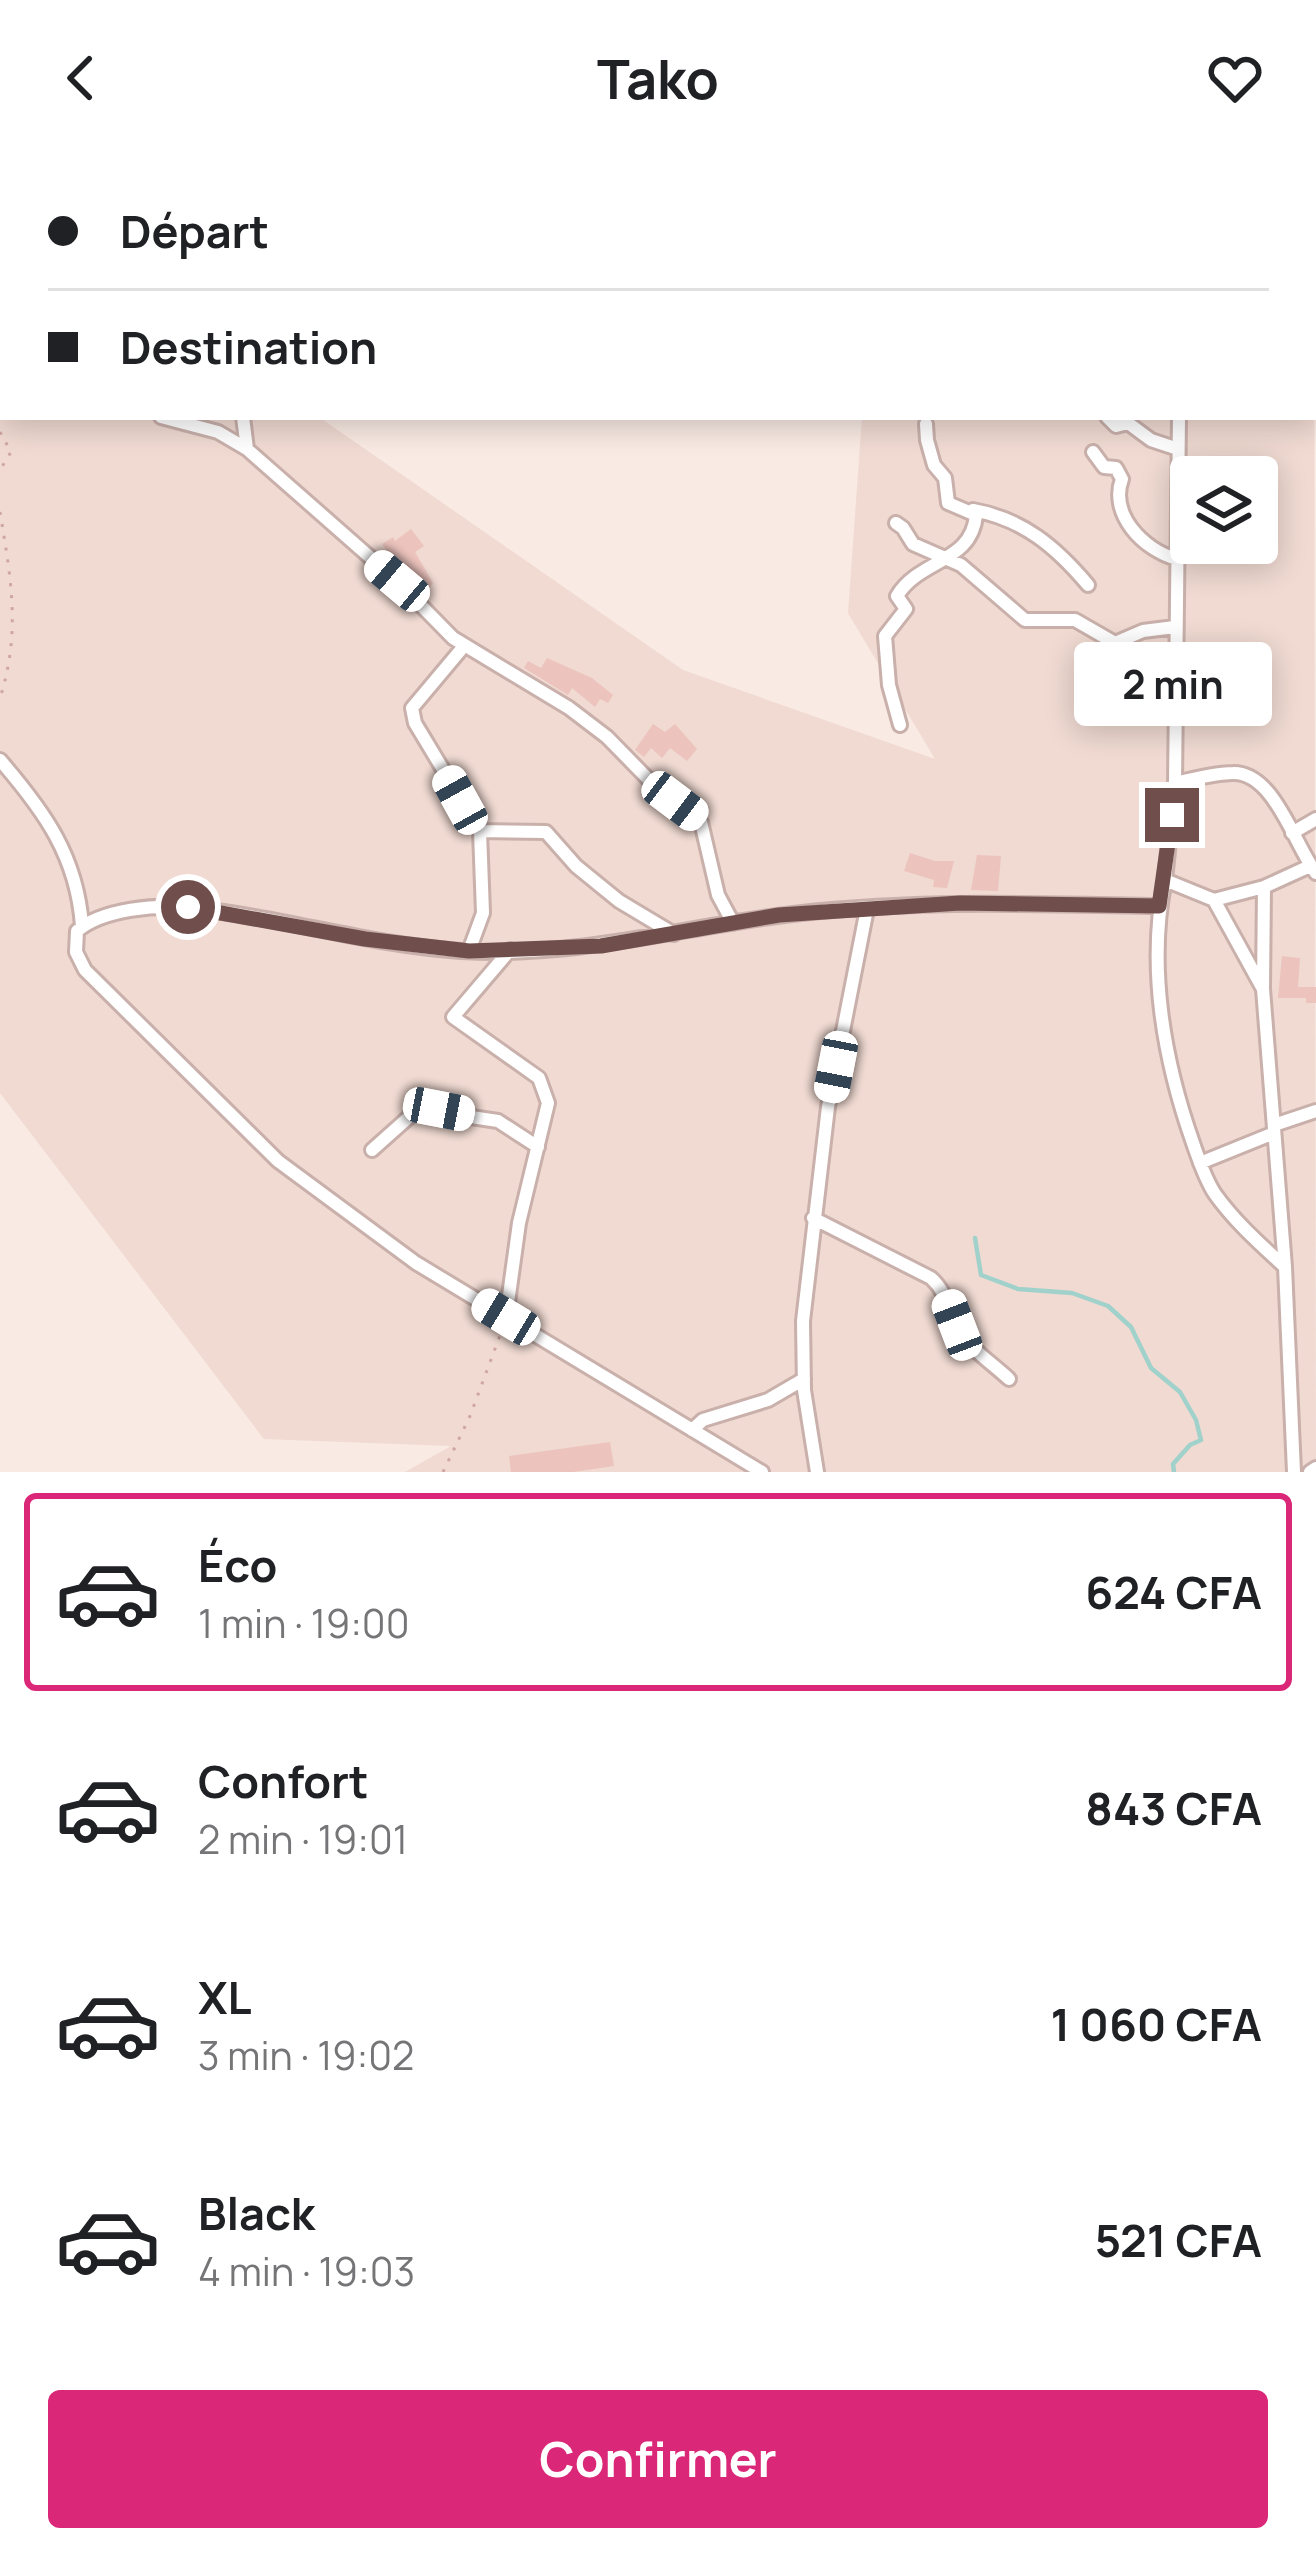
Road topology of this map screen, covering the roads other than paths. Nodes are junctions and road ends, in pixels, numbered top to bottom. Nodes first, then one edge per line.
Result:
1 (172, 420) edge
2 (243, 420) edge
3 (1111, 420) edge
4 (1179, 420) edge
5 (926, 424) dead end
6 (1178, 448) junction
7 (247, 449) junction
8 (1094, 452) dead end
9 (1178, 456) edge
10 (966, 509) junction
11 (896, 523) dead end
12 (946, 557) junction
13 (1170, 557) edge
14 (1177, 564) edge
15 (1088, 585) dead end
16 (1175, 627) junction
17 (464, 646) junction
18 (900, 725) dead end
19 (0, 760) edge
20 (1175, 782) junction
21 (1316, 818) edge
22 (480, 831) junction
23 (1292, 833) junction
24 (1313, 869) edge
25 (1165, 880) junction
26 (1264, 887) junction
27 (1214, 900) junction
28 (1159, 906) junction
29 (867, 909) junction
30 (733, 923) junction
31 (82, 926) junction
32 (674, 934) junction
33 (510, 950) junction
34 (469, 951) junction
35 (1263, 988) junction
36 (1316, 1111) edge
37 (1274, 1129) junction
38 (538, 1147) junction
39 (372, 1150) dead end
40 (1200, 1163) junction
41 (813, 1218) junction
42 (1285, 1267) junction
43 (506, 1317) junction
44 (804, 1379) junction
45 (1009, 1379) dead end
46 (692, 1430) junction
47 (761, 1472) edge
48 (817, 1472) edge
49 (1294, 1472) edge

1 - 7 street
2 - 7 street
3 - 6 street
4 - 6 street
5 - 10 street
6 - 9 street
7 - 17 street
8 - 13 street
10 - 12 street
10 - 15 street
11 - 12 street
12 - 16 street
12 - 18 street
14 - 16 street
16 - 20 street
17 - 22 street
17 - 30 street
19 - 31 street
20 - 23 street
20 - 25 street
21 - 23 street
22 - 32 street
22 - 34 street
23 - 24 street
24 - 26 street
25 - 27 street
25 - 28 street
26 - 27 street
26 - 35 street
27 - 35 street
28 - 29 street
28 - 40 street
29 - 30 street
29 - 41 street
30 - 32 street
31 - 34 street
31 - 43 street
32 - 33 street
33 - 34 street
33 - 38 street
35 - 37 street
36 - 37 street
37 - 40 street
37 - 42 street
38 - 39 street
38 - 43 street
40 - 42 street
41 - 44 street
41 - 45 street
42 - 49 street
43 - 46 street
44 - 46 street
44 - 48 street
46 - 47 street

